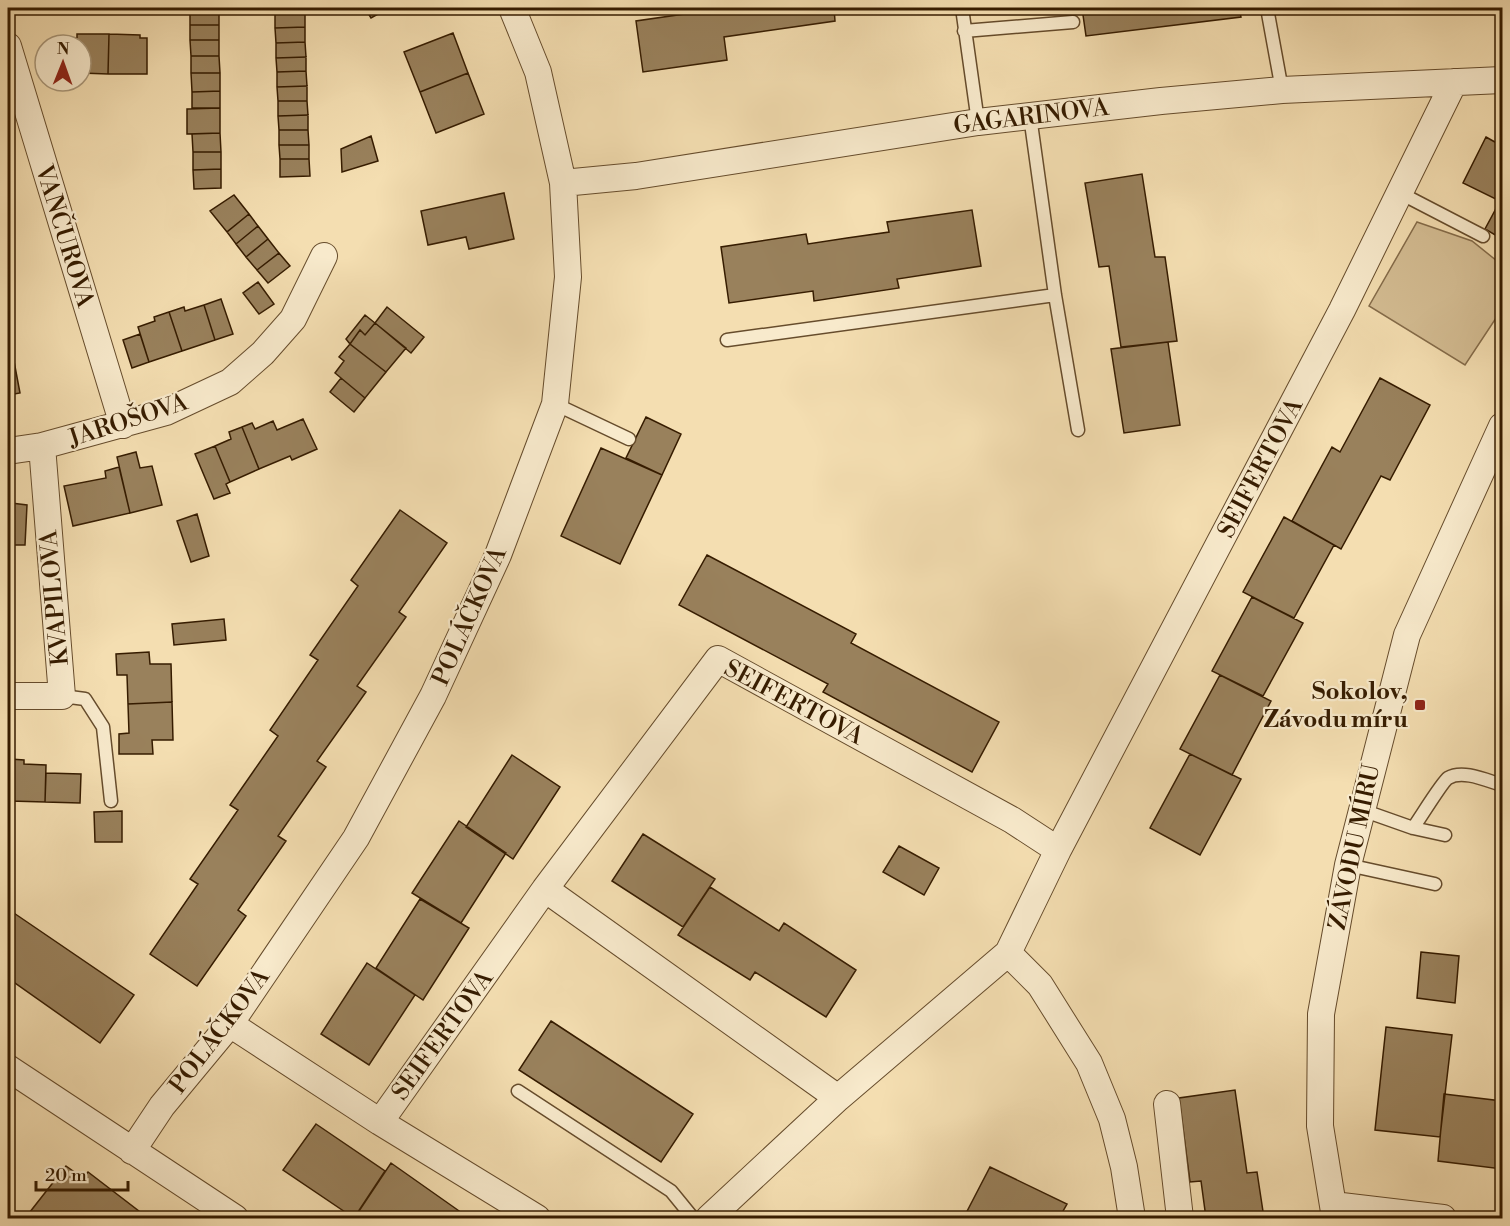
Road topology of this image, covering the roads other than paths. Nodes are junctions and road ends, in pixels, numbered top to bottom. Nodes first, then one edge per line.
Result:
1 (512, 8) edge
2 (962, 8) edge
3 (1267, 8) edge
4 (1073, 22) dead end
5 (964, 31) junction
6 (8, 46) edge
7 (1503, 80) edge
8 (1454, 82) junction
9 (1282, 90) junction
10 (1030, 116) junction
11 (978, 122) junction
12 (563, 183) junction
13 (1400, 193) junction
14 (1483, 236) dead end
15 (324, 256) dead end
16 (1054, 295) junction
17 (727, 340) dead end
18 (555, 404) junction
19 (123, 425) junction
20 (1078, 430) dead end
21 (1501, 430) edge
22 (629, 439) dead end
23 (42, 446) junction
24 (8, 451) edge
25 (8, 696) edge
26 (62, 696) junction
27 (1503, 785) edge
28 (111, 801) dead end
29 (1362, 810) junction
30 (1413, 828) junction
31 (1445, 835) dead end
32 (1058, 850) junction
33 (1348, 865) junction
34 (1435, 884) dead end
35 (545, 890) junction
36 (1008, 953) junction
37 (230, 1024) junction
38 (8, 1068) edge
39 (518, 1091) dead end
40 (838, 1098) junction
41 (1167, 1104) dead end
42 (380, 1122) junction
43 (132, 1151) junction
44 (1334, 1212) edge
45 (720, 1215) edge
46 (235, 1218) edge
47 (537, 1218) edge
48 (693, 1218) edge
49 (1132, 1218) edge
50 (1180, 1218) edge
51 (1443, 1218) edge

1 - 12 street, POLÁČKOVA
2 - 5 lane
3 - 9 lane
4 - 5 lane
5 - 11 lane
6 - 19 street, VANČUROVA
7 - 8 street, GAGARINOVA
8 - 9 street, GAGARINOVA
8 - 13 street, SEIFERTOVA
9 - 10 street, GAGARINOVA
10 - 11 street, GAGARINOVA
10 - 16 lane
11 - 12 street, GAGARINOVA
12 - 18 street, POLÁČKOVA
13 - 14 lane
13 - 32 street, SEIFERTOVA
15 - 19 street, JAROŠOVA
16 - 17 lane
16 - 20 lane
18 - 22 lane
18 - 37 street, POLÁČKOVA
19 - 23 street, JAROŠOVA
21 - 29 street, ZÁVODU MÍRU
23 - 24 street, JAROŠOVA
23 - 26 street, KVAPILOVA
25 - 26 street, KVAPILOVA
26 - 28 lane
27 - 30 lane
29 - 30 lane
29 - 33 street, ZÁVODU MÍRU
30 - 31 lane
32 - 35 street, SEIFERTOVA
32 - 36 street, SEIFERTOVA
33 - 34 lane
33 - 44 street, ZÁVODU MÍRU
35 - 40 street
35 - 42 street, SEIFERTOVA
36 - 40 street, SEIFERTOVA
36 - 49 street
37 - 42 street
37 - 43 street, POLÁČKOVA
38 - 43 street
39 - 48 lane
40 - 45 street, SEIFERTOVA
41 - 50 street
42 - 47 street
43 - 46 street
44 - 51 street

